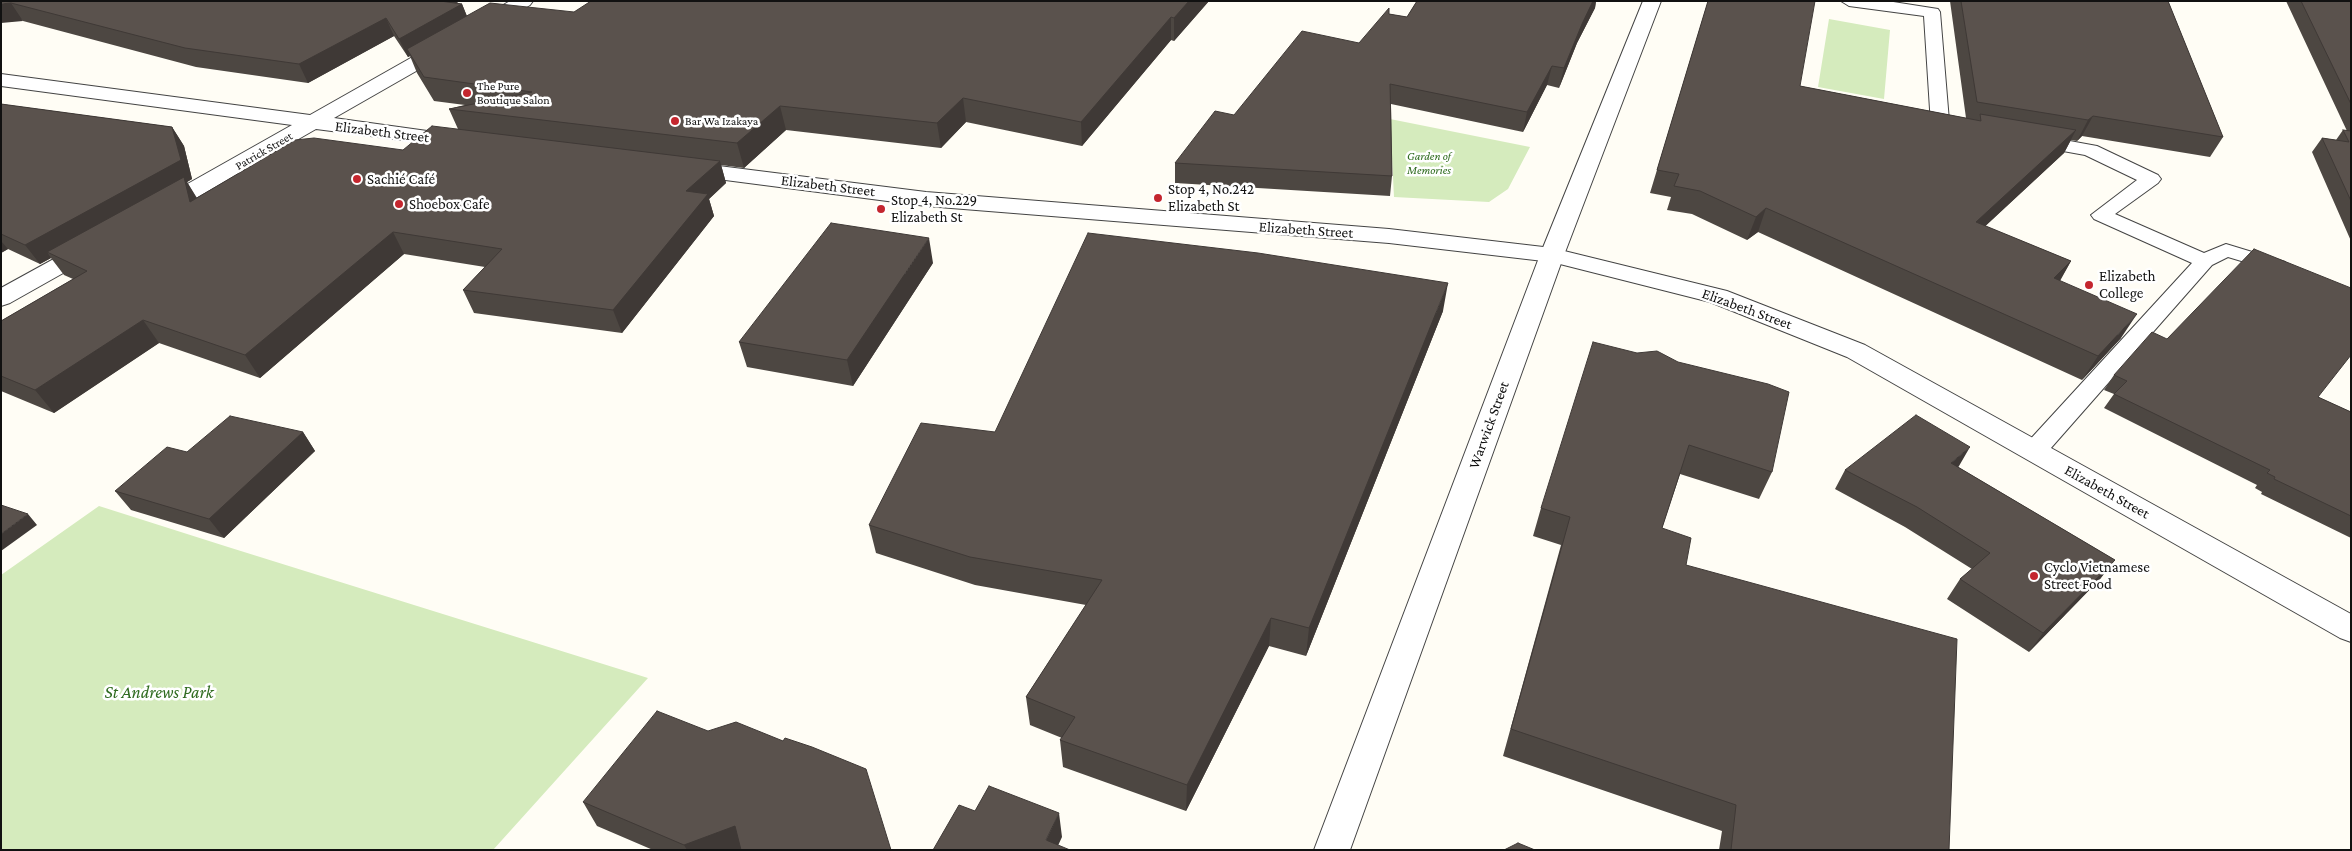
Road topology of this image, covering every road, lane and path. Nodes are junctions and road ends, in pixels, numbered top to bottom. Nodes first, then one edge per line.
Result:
1 (524, 1) edge
2 (1652, 1) edge
3 (1849, 1) edge
4 (1, 80) edge
5 (312, 123) junction
6 (1978, 131) edge
7 (2015, 138) edge
8 (477, 143) edge
9 (662, 166) edge
10 (145, 218) edge
11 (111, 237) edge
12 (1552, 255) junction
13 (2205, 261) junction
14 (2295, 272) edge
15 (1, 298) edge
16 (2034, 451) junction
17 (2351, 628) edge
18 (1332, 850) edge

1 - 5 street, Patrick Street
2 - 12 street, Warwick Street
3 - 6 lane
4 - 5 street, Elizabeth Street
5 - 8 street, Elizabeth Street
5 - 10 street, Patrick Street
7 - 13 lane
9 - 12 street, Elizabeth Street
11 - 15 street
12 - 16 street, Elizabeth Street
12 - 18 street, Warwick Street
13 - 14 lane
13 - 16 lane
16 - 17 street, Elizabeth Street

